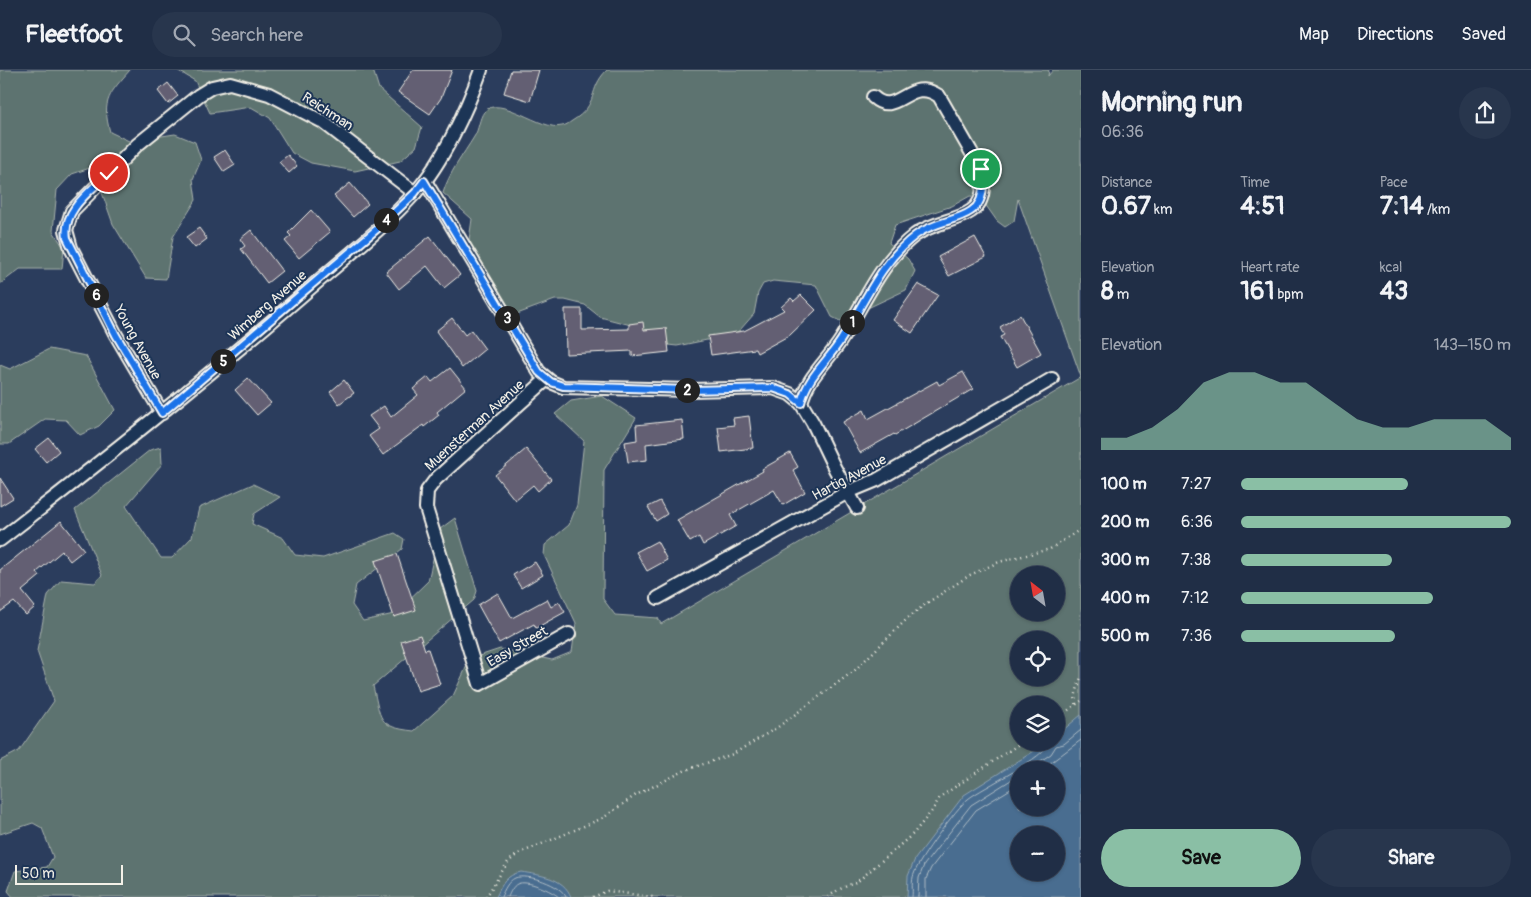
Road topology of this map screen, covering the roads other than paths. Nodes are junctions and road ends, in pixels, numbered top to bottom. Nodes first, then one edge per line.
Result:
1 (482, 70) edge
2 (873, 97) dead end
3 (424, 181) junction
4 (415, 193) junction
5 (66, 230) joint
6 (547, 379) junction
7 (1052, 379) dead end
8 (801, 403) junction
9 (162, 413) junction
10 (848, 492) junction
11 (857, 508) dead end
12 (0, 540) edge
13 (658, 598) dead end
14 (569, 634) dead end
15 (480, 684) joint

1 - 3 street, Wimberg Avenue
2 - 8 street
3 - 4 street, Wimberg Avenue
3 - 6 street
4 - 5 street, Reichman
4 - 9 street, Wimberg Avenue
5 - 9 street, Young Avenue
6 - 8 street
6 - 15 street, Muensterman Avenue
7 - 10 street, Hartig Avenue
8 - 10 street
9 - 12 street, Wimberg Avenue
10 - 11 street
10 - 13 street, Hartig Avenue
14 - 15 street, Easy Street

